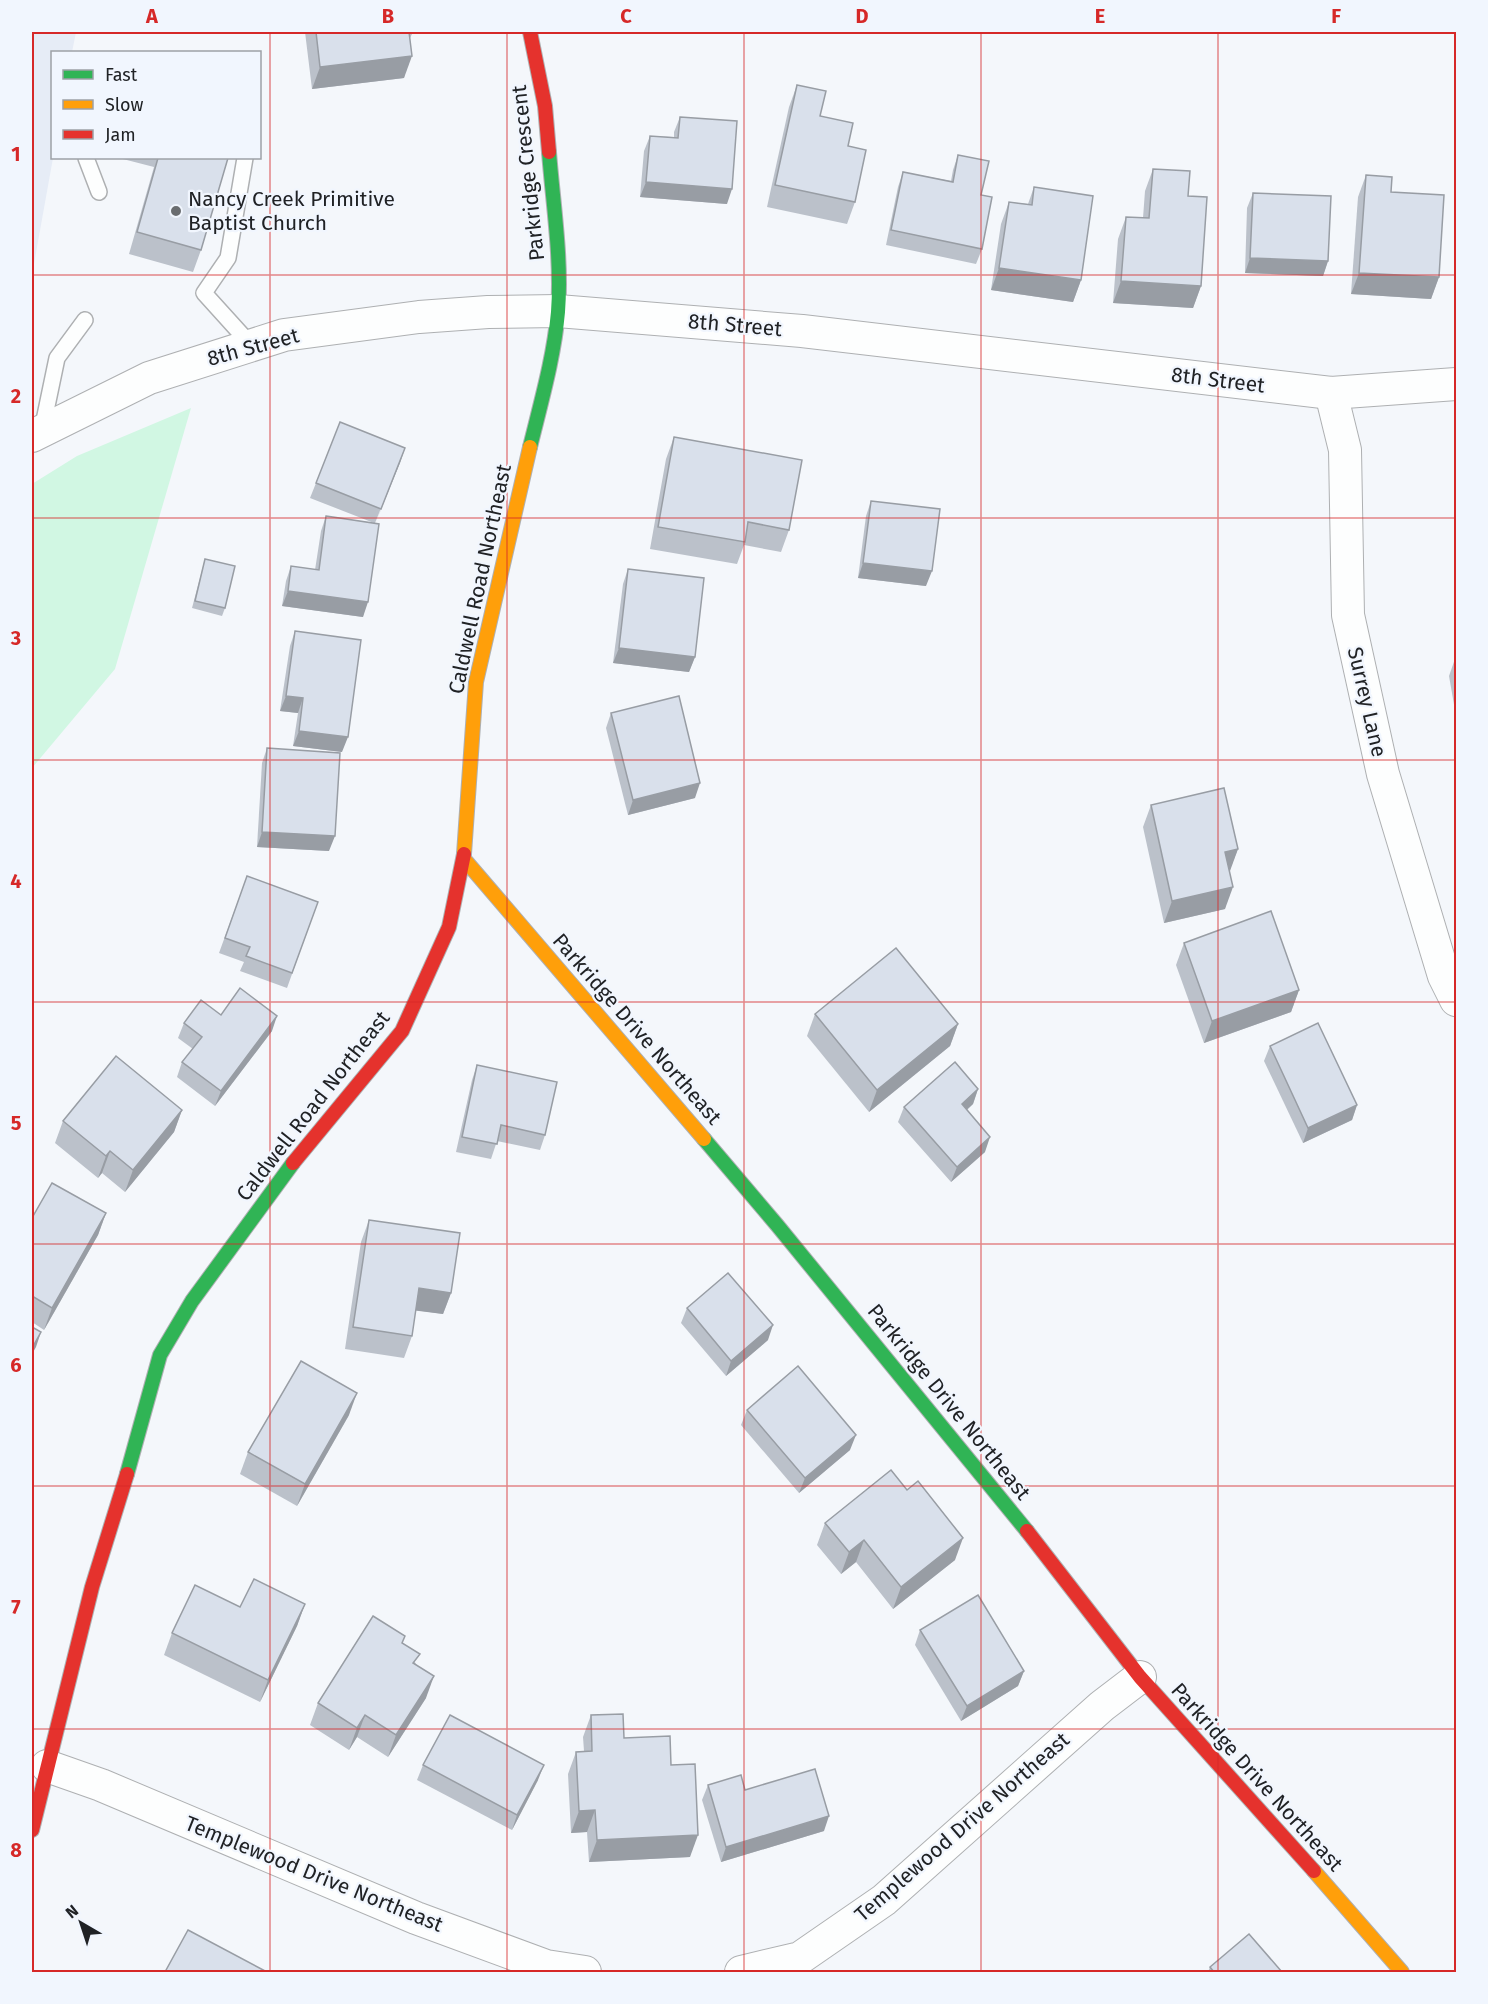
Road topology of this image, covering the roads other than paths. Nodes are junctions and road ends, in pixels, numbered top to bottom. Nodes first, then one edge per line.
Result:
1 (530, 32) edge
2 (86, 159) edge
3 (245, 159) edge
4 (99, 192) dead end
5 (558, 310) junction
6 (85, 320) dead end
7 (251, 345) junction
8 (1456, 384) edge
9 (1331, 393) junction
10 (37, 433) edge
11 (464, 859) junction
12 (1456, 1000) edge
13 (1140, 1677) junction
14 (47, 1766) junction
15 (32, 1830) edge
16 (585, 1972) edge
17 (741, 1972) edge
18 (1402, 1972) edge

1 - 5 street, Parkridge Crescent
2 - 4 lane
3 - 7 lane
5 - 7 street, 8th Street
5 - 9 street, 8th Street
5 - 11 street, Caldwell Road Northeast
6 - 10 lane
7 - 10 street, 8th Street
8 - 9 street, 8th Street
9 - 12 street, Surrey Lane
11 - 13 street, Parkridge Drive Northeast
11 - 14 street, Caldwell Road Northeast
13 - 17 street, Templewood Drive Northeast
13 - 18 street, Parkridge Drive Northeast
14 - 15 street, Caldwell Road Northeast
14 - 16 street, Templewood Drive Northeast

